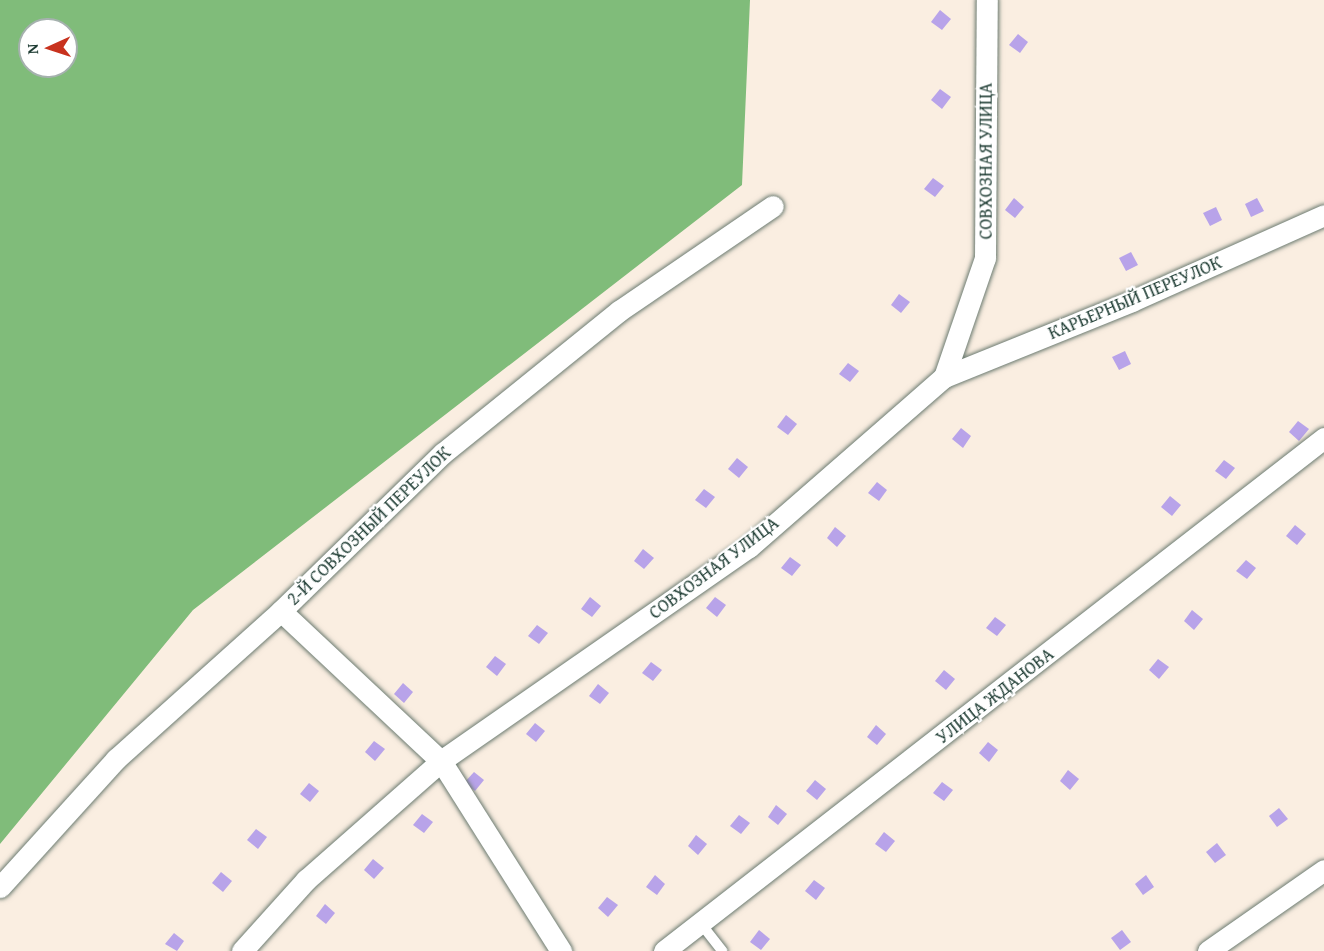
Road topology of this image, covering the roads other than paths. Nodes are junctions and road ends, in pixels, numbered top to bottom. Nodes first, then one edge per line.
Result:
1 (987, 0) edge
2 (773, 206) dead end
3 (1324, 215) edge
4 (944, 377) junction
5 (1324, 438) edge
6 (281, 611) junction
7 (441, 761) junction
8 (1324, 870) edge
9 (0, 888) edge
10 (702, 925) junction
11 (242, 951) edge
12 (561, 951) edge
13 (664, 951) edge
14 (722, 951) edge
15 (1208, 951) edge

1 - 4 street, СОВХОЗНАЯ УЛИЦА
2 - 6 street, 2-Й СОВХОЗНЫЙ ПЕРЕУЛОК
3 - 4 street, КАРЬЕРНЫЙ ПЕРЕУЛОК
4 - 7 street, СОВХОЗНАЯ УЛИЦА
5 - 10 street, УЛИЦА ЖДАНОВА
6 - 7 street
6 - 9 street, 2-Й СОВХОЗНЫЙ ПЕРЕУЛОК
7 - 11 street, СОВХОЗНАЯ УЛИЦА
7 - 12 street
8 - 15 street
10 - 13 street, УЛИЦА ЖДАНОВА
10 - 14 lane

